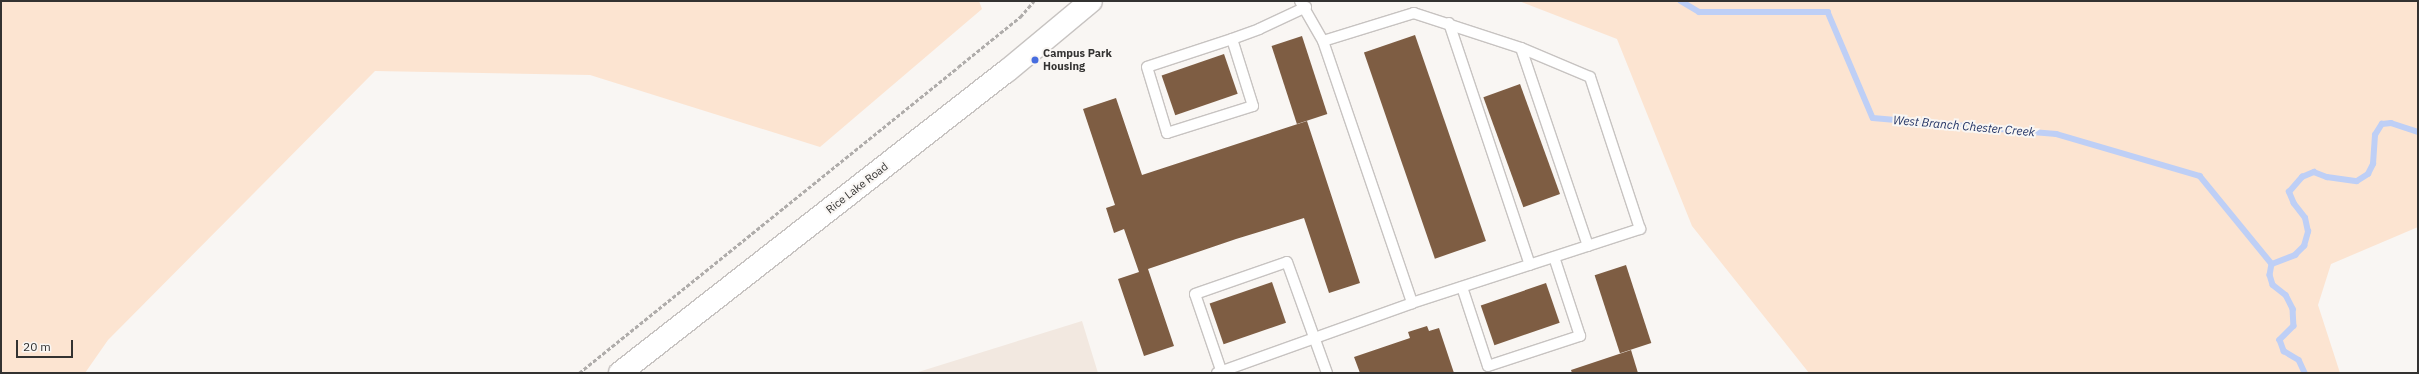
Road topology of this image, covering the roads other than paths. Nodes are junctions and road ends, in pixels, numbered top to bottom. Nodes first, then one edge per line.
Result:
1 (1091, 1) edge
2 (1303, 4) edge
3 (1449, 23) junction
4 (1232, 39) junction
5 (1323, 41) junction
6 (1521, 48) junction
7 (1588, 246) junction
8 (1554, 257) junction
9 (1530, 265) junction
10 (1462, 287) junction
11 (1412, 303) junction
12 (1314, 338) junction
13 (1220, 372) edge
14 (620, 373) edge
15 (1326, 373) edge

1 - 14 main road, Rice Lake Road
2 - 4 lane
2 - 5 lane
3 - 5 lane
3 - 6 lane
3 - 9 lane
4 - 4 lane
5 - 11 lane
6 - 7 lane
6 - 7 lane
7 - 8 lane
8 - 9 lane
8 - 10 lane
9 - 10 lane
10 - 11 lane
11 - 12 lane
12 - 13 lane
12 - 13 lane
12 - 15 lane

